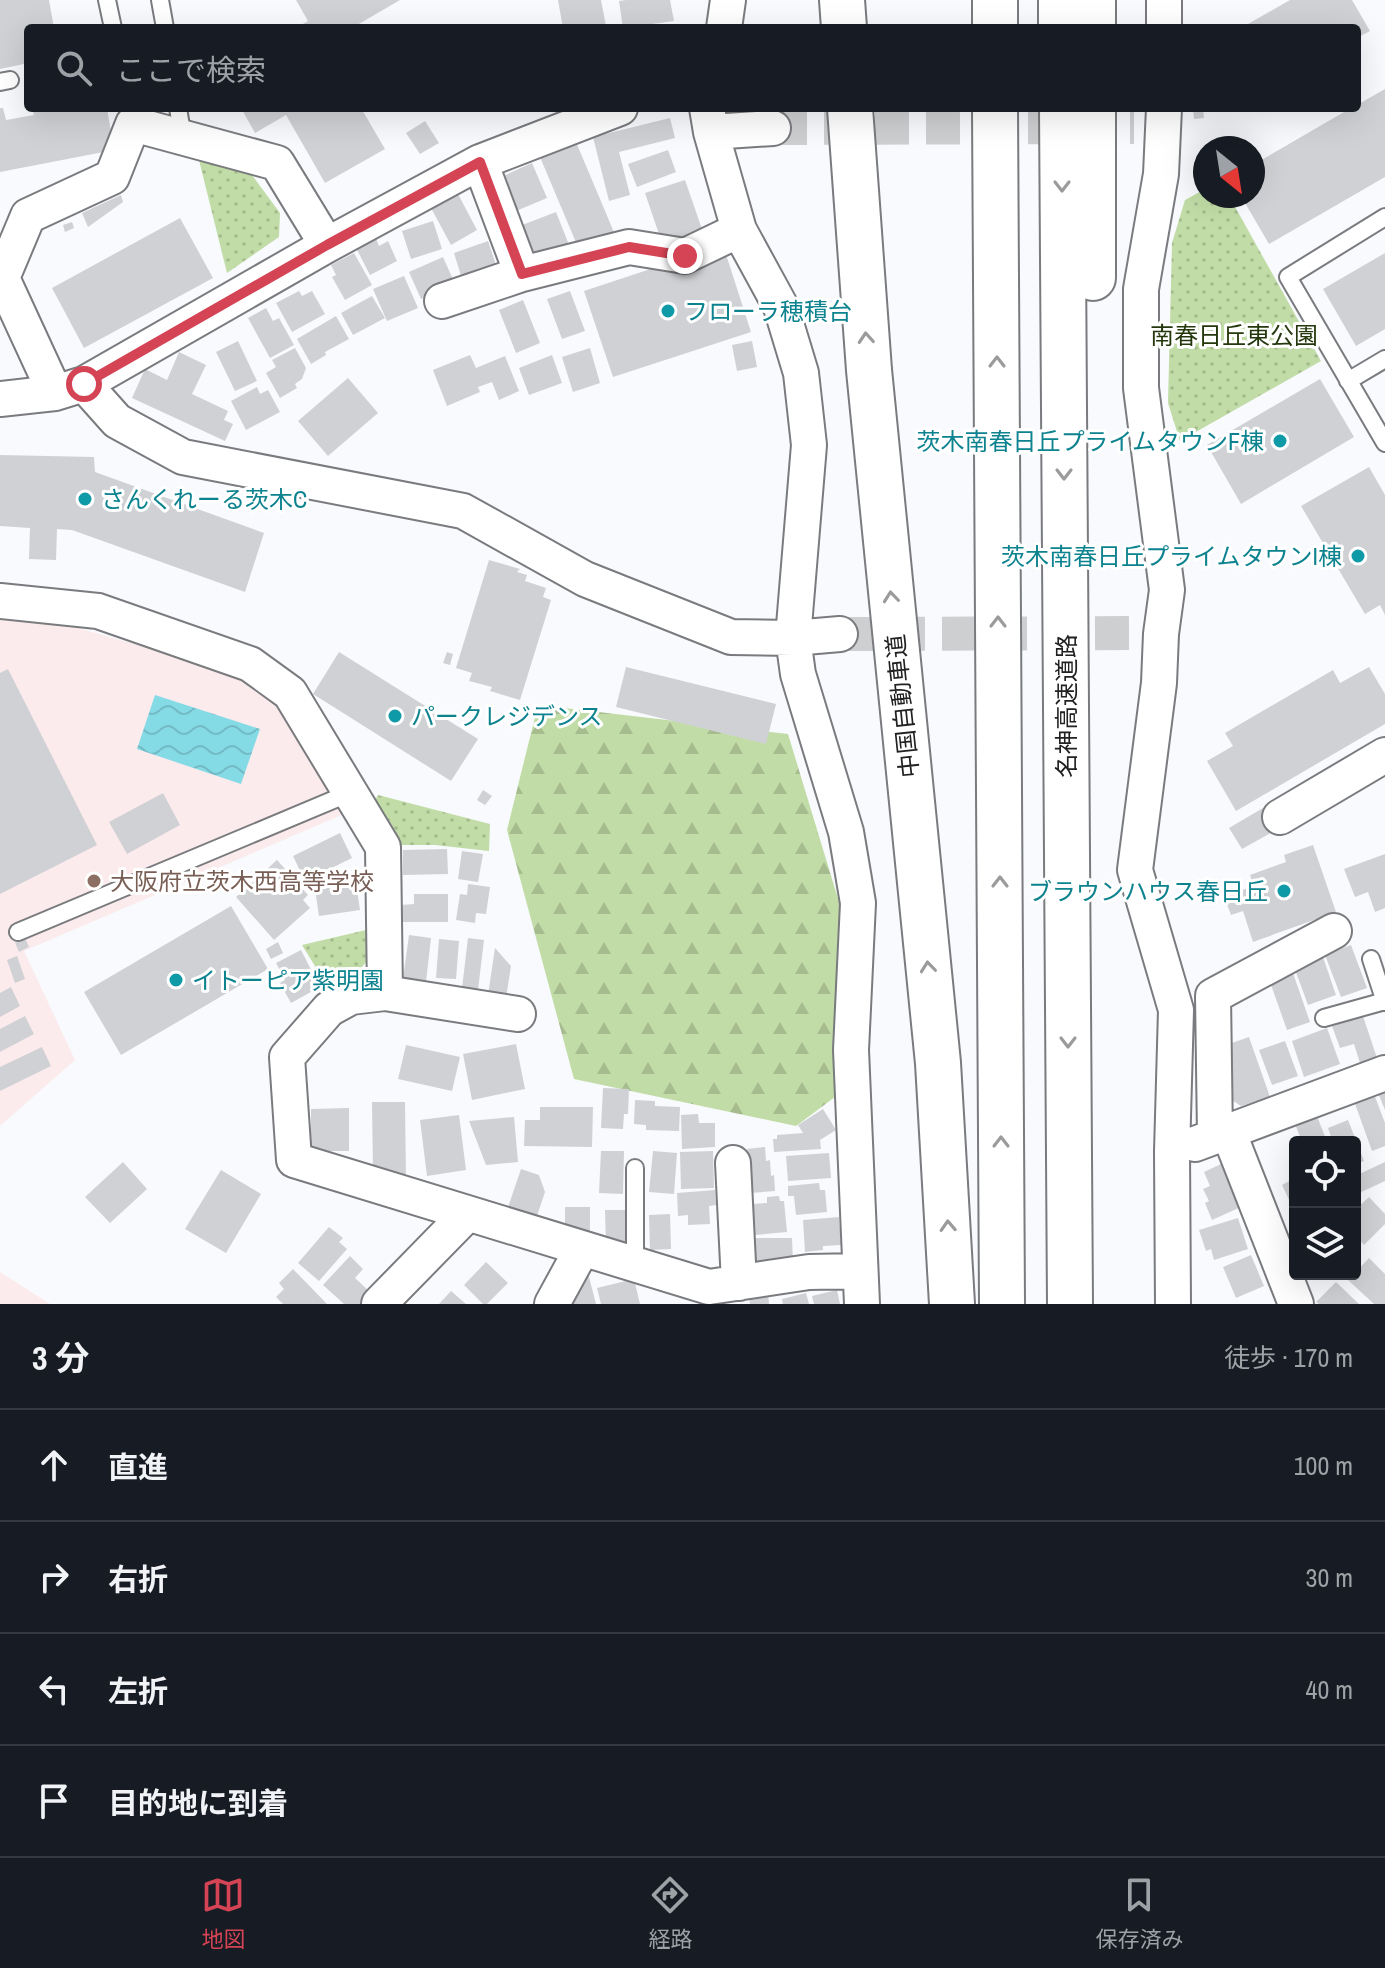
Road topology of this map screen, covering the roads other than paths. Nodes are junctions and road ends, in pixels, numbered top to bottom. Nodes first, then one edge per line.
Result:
1 (107, 0) edge
2 (160, 0) edge
3 (728, 0) edge
4 (842, 0) edge
5 (995, 0) edge
6 (1061, 0) edge
7 (1093, 0) edge
8 (1164, 0) edge
9 (112, 24) edge
10 (164, 24) edge
11 (725, 24) edge
12 (844, 24) edge
13 (995, 24) edge
14 (1061, 24) edge
15 (1093, 24) edge
16 (1164, 24) edge
17 (610, 112) edge
18 (850, 112) edge
19 (995, 112) edge
20 (1062, 112) edge
21 (1093, 112) edge
22 (132, 116) edge
23 (709, 120) edge
24 (1154, 121) edge
25 (180, 123) edge
26 (773, 128) tunnel mouth
27 (480, 162) junction
28 (1385, 217) edge
29 (739, 230) junction
30 (327, 245) junction
31 (522, 274) junction
32 (442, 301) dead end
33 (1385, 359) edge
34 (1348, 381) junction
35 (70, 388) junction
36 (0, 399) edge
37 (1385, 443) edge
38 (0, 601) edge
39 (840, 634) tunnel mouth
40 (793, 638) junction
41 (1385, 755) edge
42 (352, 792) junction
43 (1280, 817) dead end
44 (1334, 931) dead end
45 (18, 932) dead end
46 (1371, 959) dead end
47 (1068, 984) junction
48 (385, 993) junction
49 (1385, 1001) edge
50 (518, 1014) dead end
51 (1324, 1018) dead end
52 (1385, 1073) edge
53 (1222, 1133) junction
54 (1172, 1152) junction
55 (733, 1163) dead end
56 (635, 1168) dead end
57 (466, 1215) junction
58 (582, 1249) junction
59 (635, 1265) junction
60 (739, 1283) junction
61 (860, 1287) edge
62 (379, 1304) edge
63 (552, 1304) edge
64 (952, 1304) edge
65 (1002, 1304) edge
66 (1070, 1304) edge
67 (1173, 1304) edge
68 (1296, 1304) edge

1 - 9 lane
2 - 10 lane
3 - 11 street
4 - 12 highway
5 - 13 highway
6 - 14 highway
7 - 15 highway
8 - 16 street
17 - 27 street
64 -> 18 highway, 中国自動車道
65 -> 19 highway
20 -> 47 highway, 名神高速道路
21 - 47 highway
22 - 25 street
22 - 35 street
23 - 26 street
23 - 29 street
24 - 54 street
25 - 30 street
27 - 30 street
27 - 31 street
28 - 34 lane
29 - 31 street
29 - 40 street
30 - 35 street
31 - 32 street
33 - 34 lane
34 - 37 lane
35 - 36 street
35 - 40 street
38 - 42 street
39 - 40 street
40 - 61 street
41 - 43 street
42 - 45 lane
42 - 48 street
44 - 53 street
46 - 49 lane
47 -> 66 highway, 名神高速道路
48 - 50 street
48 - 57 street
49 - 51 lane
52 - 53 street
53 - 54 street
53 - 68 street
54 - 67 street
55 - 60 street
56 - 59 lane
57 - 58 street
57 - 62 street
58 - 59 street
58 - 63 street
59 - 60 street
60 - 61 street

